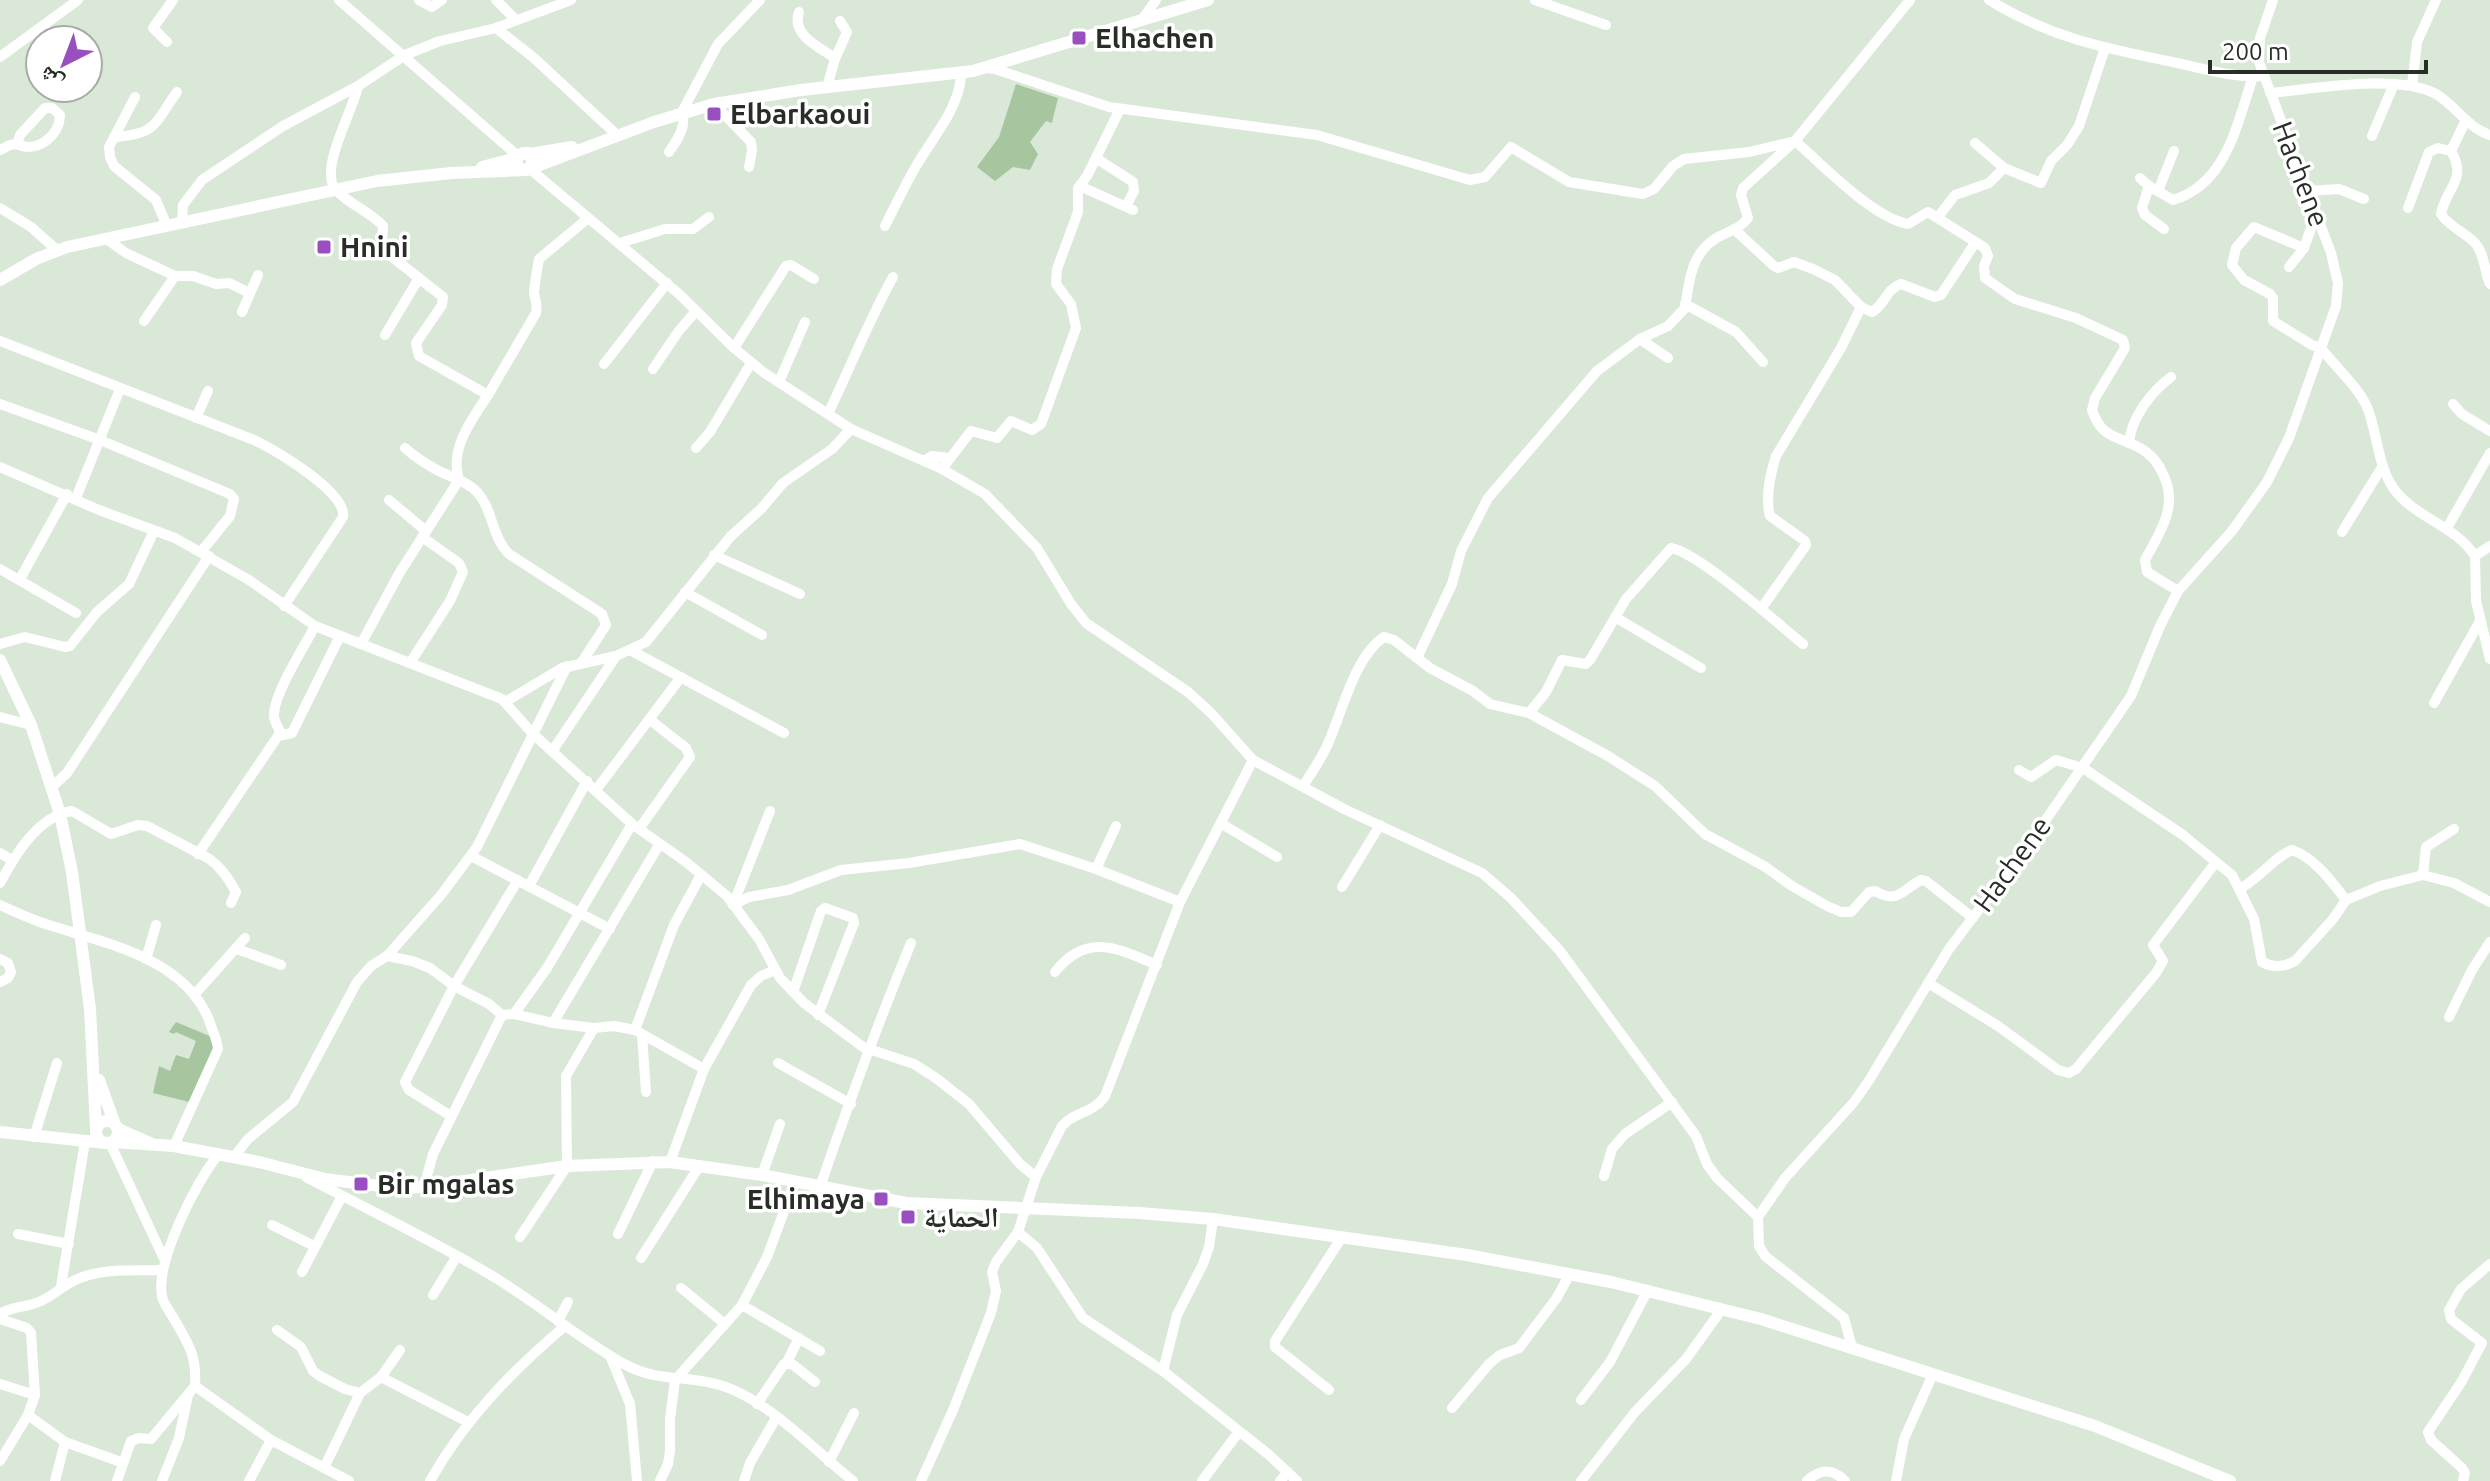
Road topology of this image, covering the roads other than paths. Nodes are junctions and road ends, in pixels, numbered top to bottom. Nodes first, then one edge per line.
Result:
1 (78, 0) edge
2 (173, 0) edge
3 (339, 0) edge
4 (419, 0) edge
5 (442, 0) edge
6 (496, 0) edge
7 (571, 0) edge
8 (760, 0) edge
9 (1156, 0) edge
10 (1208, 0) edge
11 (1535, 0) edge
12 (1910, 0) edge
13 (1989, 0) edge
14 (2273, 0) edge
15 (2436, 0) edge
16 (1191, 3) edge
17 (799, 12) dead end
18 (516, 20) junction
19 (840, 21) dead end
20 (1141, 21) junction
21 (1606, 25) dead end
22 (496, 28) junction
23 (167, 42) dead end
24 (2105, 48) junction
25 (405, 55) junction
26 (0, 57) edge
27 (835, 58) junction
28 (984, 68) junction
29 (956, 73) junction
30 (2258, 76) junction
31 (2394, 84) junction
32 (358, 86) junction
33 (2412, 86) junction
34 (827, 87) junction
35 (177, 92) dead end
36 (2270, 93) junction
37 (135, 97) dead end
38 (714, 104) junction
39 (1120, 109) junction
40 (682, 112) junction
41 (2466, 120) junction
42 (617, 135) junction
43 (2490, 135) edge
44 (2372, 136) dead end
45 (114, 137) junction
46 (1795, 141) junction
47 (1975, 143) dead end
48 (17, 144) junction
49 (0, 150) edge
50 (2174, 151) dead end
51 (2451, 151) junction
52 (669, 152) dead end
53 (1096, 158) junction
54 (525, 162) junction
55 (749, 167) dead end
56 (2004, 168) junction
57 (2140, 178) dead end
58 (1082, 187) junction
59 (335, 189) junction
60 (2153, 189) junction
61 (2307, 191) junction
62 (2364, 199) dead end
63 (0, 208) edge
64 (2408, 208) dead end
65 (2316, 214) junction
66 (709, 217) dead end
67 (1938, 217) junction
68 (587, 219) junction
69 (182, 222) junction
70 (167, 226) junction
71 (885, 226) dead end
72 (2164, 229) dead end
73 (1735, 230) junction
74 (105, 238) junction
75 (620, 243) junction
76 (1975, 243) junction
77 (2304, 248) junction
78 (57, 250) junction
79 (2289, 267) dead end
80 (258, 275) dead end
81 (175, 276) junction
82 (893, 277) dead end
83 (419, 278) junction
84 (814, 279) dead end
85 (2, 283) edge
86 (667, 283) junction
87 (2490, 284) edge
88 (250, 293) junction
89 (1685, 304) junction
90 (1861, 307) junction
91 (696, 311) junction
92 (242, 312) dead end
93 (144, 321) dead end
94 (805, 322) dead end
95 (385, 335) dead end
96 (1640, 339) junction
97 (0, 341) edge
98 (734, 348) junction
99 (2321, 348) junction
100 (1668, 358) dead end
101 (1763, 362) dead end
102 (751, 363) junction
103 (604, 364) dead end
104 (653, 369) dead end
105 (2171, 377) dead end
106 (779, 382) junction
107 (120, 389) junction
108 (208, 391) dead end
109 (488, 395) junction
110 (0, 404) edge
111 (2453, 404) dead end
112 (828, 414) junction
113 (196, 418) junction
114 (851, 429) junction
115 (2490, 431) edge
116 (100, 440) junction
117 (2129, 443) junction
118 (405, 448) dead end
119 (696, 448) dead end
120 (2490, 453) edge
121 (950, 458) junction
122 (924, 461) junction
123 (0, 467) edge
124 (2382, 467) junction
125 (942, 469) junction
126 (459, 480) junction
127 (71, 496) junction
128 (389, 500) dead end
129 (2447, 528) junction
130 (154, 531) junction
131 (2342, 532) dead end
132 (424, 534) junction
133 (2489, 545) edge
134 (205, 554) junction
135 (714, 555) junction
136 (2475, 556) junction
137 (0, 569) edge
138 (20, 579) junction
139 (2178, 591) junction
140 (685, 592) junction
141 (800, 594) dead end
142 (2475, 597) junction
143 (2490, 601) edge
144 (284, 606) junction
145 (1761, 609) junction
146 (76, 613) dead end
147 (1615, 617) junction
148 (2480, 621) junction
149 (315, 626) junction
150 (762, 635) dead end
151 (340, 636) junction
152 (0, 644) edge
153 (361, 644) junction
154 (1803, 644) dead end
155 (632, 651) junction
156 (616, 656) junction
157 (2490, 656) edge
158 (1417, 658) junction
159 (0, 660) edge
160 (582, 662) junction
161 (410, 663) junction
162 (567, 666) junction
163 (1701, 668) dead end
164 (681, 677) junction
165 (505, 702) junction
166 (2434, 703) dead end
167 (1529, 713) junction
168 (0, 717) edge
169 (649, 719) junction
170 (31, 725) junction
171 (532, 733) junction
172 (784, 733) dead end
173 (278, 736) junction
174 (553, 750) junction
175 (1253, 760) junction
176 (2083, 768) junction
177 (2019, 770) dead end
178 (587, 781) junction
179 (1303, 786) junction
180 (52, 787) junction
181 (596, 790) junction
182 (770, 811) dead end
183 (60, 814) junction
184 (1222, 824) junction
185 (1380, 825) junction
186 (1116, 826) dead end
187 (635, 827) junction
188 (2454, 829) dead end
189 (659, 845) junction
190 (0, 853) edge
191 (198, 854) junction
192 (471, 856) junction
193 (1277, 857) dead end
194 (12, 860) junction
195 (2216, 862) junction
196 (1096, 869) junction
197 (701, 875) junction
198 (2423, 875) junction
199 (518, 880) junction
200 (0, 883) edge
201 (529, 886) junction
202 (1342, 887) dead end
203 (2241, 888) junction
204 (2346, 900) junction
205 (1180, 902) junction
206 (2490, 902) edge
207 (231, 903) dead end
208 (0, 905) edge
209 (733, 905) junction
210 (580, 912) junction
211 (1973, 918) junction
212 (156, 925) dead end
213 (610, 929) junction
214 (81, 934) junction
215 (245, 938) dead end
216 (2490, 942) edge
217 (911, 943) dead end
218 (237, 949) junction
219 (387, 956) junction
220 (0, 959) edge
221 (146, 959) junction
222 (281, 965) dead end
223 (1157, 965) junction
224 (775, 970) junction
225 (1055, 972) dead end
226 (0, 982) edge
227 (1928, 983) junction
228 (454, 986) junction
229 (793, 992) junction
230 (195, 994) junction
231 (508, 1015) junction
232 (818, 1015) junction
233 (2449, 1017) dead end
234 (553, 1023) junction
235 (594, 1028) junction
236 (638, 1032) junction
237 (867, 1049) junction
238 (94, 1053) junction
239 (57, 1063) dead end
240 (778, 1063) dead end
241 (704, 1069) junction
242 (646, 1092) dead end
243 (1672, 1102) junction
244 (851, 1104) junction
245 (451, 1116) junction
246 (780, 1124) dead end
247 (116, 1126) junction
248 (96, 1129) junction
249 (0, 1132) edge
250 (34, 1137) junction
251 (60, 1139) junction
252 (85, 1142) junction
253 (109, 1143) junction
254 (152, 1144) junction
255 (174, 1146) junction
256 (219, 1154) junction
257 (234, 1157) junction
258 (653, 1161) junction
259 (670, 1162) junction
260 (700, 1165) junction
261 (567, 1166) junction
262 (296, 1172) junction
263 (762, 1175) junction
264 (1604, 1176) dead end
265 (1036, 1177) junction
266 (795, 1182) junction
267 (424, 1187) junction
268 (820, 1187) junction
269 (342, 1196) junction
270 (1024, 1209) junction
271 (1758, 1217) junction
272 (1213, 1219) junction
273 (272, 1225) dead end
274 (1018, 1232) junction
275 (18, 1234) dead end
276 (618, 1234) dead end
277 (520, 1237) dead end
278 (1342, 1237) junction
279 (69, 1244) junction
280 (314, 1246) junction
281 (457, 1256) junction
282 (641, 1258) dead end
283 (2490, 1264) edge
284 (163, 1266) junction
285 (302, 1272) dead end
286 (1570, 1274) junction
287 (61, 1286) junction
288 (681, 1288) dead end
289 (1648, 1290) junction
290 (433, 1295) dead end
291 (568, 1302) dead end
292 (742, 1305) junction
293 (1722, 1309) junction
294 (0, 1316) edge
295 (561, 1324) junction
296 (725, 1324) junction
297 (277, 1330) dead end
298 (799, 1338) junction
299 (1852, 1347) junction
300 (400, 1350) dead end
301 (820, 1351) dead end
302 (611, 1358) junction
303 (786, 1364) junction
304 (1163, 1371) junction
305 (1933, 1374) junction
306 (381, 1377) junction
307 (675, 1380) junction
308 (815, 1382) dead end
309 (0, 1384) edge
310 (192, 1389) junction
311 (1329, 1390) dead end
312 (360, 1393) junction
313 (35, 1395) junction
314 (1581, 1400) dead end
315 (757, 1404) junction
316 (1452, 1408) dead end
317 (854, 1413) dead end
318 (28, 1415) junction
319 (776, 1418) junction
320 (468, 1422) junction
321 (1238, 1433) junction
322 (271, 1440) junction
323 (65, 1442) junction
324 (0, 1461) edge
325 (121, 1462) junction
326 (829, 1462) junction
327 (324, 1468) junction
328 (1288, 1472) junction
329 (55, 1481) edge
330 (117, 1481) edge
331 (162, 1481) edge
332 (249, 1481) edge
333 (349, 1481) edge
334 (430, 1481) edge
335 (637, 1481) edge
336 (660, 1481) edge
337 (744, 1481) edge
338 (853, 1481) edge
339 (921, 1481) edge
340 (1202, 1481) edge
341 (1280, 1481) edge
342 (1297, 1481) edge
343 (1581, 1481) edge
344 (1807, 1481) edge
345 (1845, 1481) edge
346 (1896, 1481) edge
347 (2230, 1481) edge
348 (2463, 1481) edge

1 - 26 street
2 - 23 street
3 - 25 street
4 - 5 street
6 - 18 street
7 - 18 street
8 - 40 street
9 - 20 street
10 - 16 main road
11 - 21 street
12 - 46 street
13 - 24 street
14 - 30 street, Hachene
15 - 33 street
16 - 20 main road
17 - 27 street
18 - 22 street
19 - 27 street
20 - 28 main road
22 - 25 street
22 - 42 street
24 - 30 street
24 - 56 street
25 - 32 street
25 - 54 street
27 - 34 street
28 - 29 main road
28 - 39 street
29 - 34 main road
29 - 71 street
30 - 36 street, Hachene
30 - 60 street
31 - 33 street
31 - 36 street
31 - 44 street
32 - 59 street
32 - 69 street
33 - 41 street
34 - 38 main road
35 - 45 street
36 - 61 street, Hachene
37 - 45 street
38 - 40 main road
38 - 55 street
39 - 46 street
39 - 53 street
40 - 42 main road
40 - 52 street
41 - 43 street
41 - 51 street
42 - 54 main road
45 - 70 street
46 - 67 street
46 - 73 street
47 - 56 street
48 - 48 street
48 - 49 street
50 - 60 street
51 - 64 street
51 - 87 street
53 - 58 street
53 - 58 street
54 - 59 main road
54 - 68 street
56 - 67 street
57 - 60 street
58 - 121 street
59 - 69 main road
59 - 83 street
60 - 72 street
61 - 62 street
61 - 65 street, Hachene
63 - 78 street
65 - 77 street
65 - 99 street, Hachene
66 - 75 street
67 - 76 street
68 - 75 street
68 - 109 street
69 - 70 main road
70 - 74 main road
73 - 89 street
73 - 90 street
74 - 78 main road
74 - 81 street
75 - 86 street
76 - 90 street
76 - 117 street
77 - 79 street
77 - 99 street
78 - 85 main road
80 - 88 street
81 - 88 street
81 - 93 street
82 - 112 street
83 - 95 street
83 - 109 street
84 - 98 street
86 - 91 street
86 - 103 street
88 - 92 street
89 - 96 street
89 - 101 street
90 - 145 street
91 - 98 street
91 - 104 street
94 - 106 street
96 - 100 street
96 - 158 street
97 - 107 street
98 - 102 street
99 - 124 street
99 - 139 street, Hachene
102 - 106 street
102 - 119 street
105 - 117 street
106 - 112 street
107 - 113 street
107 - 116 street
108 - 113 street
109 - 126 street
110 - 116 street
111 - 115 street
112 - 114 street
113 - 144 street
114 - 122 street
114 - 135 street
116 - 127 street
116 - 134 street
117 - 139 street
118 - 126 street
120 - 129 street
121 - 122 street
121 - 125 street
122 - 125 street
123 - 127 street
124 - 129 street
124 - 131 street
125 - 175 street
126 - 132 street
126 - 160 street
127 - 130 street
127 - 138 street
128 - 132 street
129 - 136 street
130 - 134 street
130 - 152 street
132 - 153 street
132 - 161 street
133 - 136 street
134 - 144 street
134 - 180 street
135 - 140 street
135 - 141 street
136 - 142 street
137 - 138 street
138 - 146 street
139 - 176 street, Hachene
140 - 150 street
140 - 155 street
142 - 143 street
142 - 148 street
144 - 149 street
145 - 147 street
145 - 154 street
147 - 163 street
147 - 167 street
148 - 157 street
148 - 166 street
149 - 151 street
149 - 173 street
151 - 153 street
151 - 173 street
153 - 161 street
155 - 156 street
155 - 164 street
156 - 160 street
156 - 174 street
158 - 167 street
158 - 179 street
159 - 170 main road
160 - 162 street
161 - 165 street
162 - 165 street
162 - 171 street
164 - 169 street
164 - 172 street
165 - 171 street
167 - 211 street
168 - 170 street
169 - 181 street
169 - 187 street
170 - 180 main road
171 - 174 street
171 - 192 street
173 - 191 street
174 - 178 street
175 - 179 street
175 - 184 street
176 - 177 street
176 - 195 street
176 - 211 street, Hachene
178 - 181 street
178 - 201 street
179 - 185 street
180 - 183 main road
181 - 187 street
182 - 209 street
183 - 191 street
183 - 194 street
183 - 214 main road
184 - 193 street
184 - 205 street
185 - 202 street
185 - 243 street
186 - 196 street
187 - 189 street
187 - 210 street
188 - 198 street
189 - 197 street
189 - 213 street
190 - 194 street
191 - 207 street
192 - 199 street
192 - 219 street
194 - 200 street
195 - 203 street
195 - 227 street
196 - 205 street
196 - 209 street
197 - 209 street
197 - 236 street
198 - 204 street
198 - 206 street
199 - 201 street
199 - 228 street
201 - 210 street
203 - 204 street
203 - 204 street
205 - 223 street
208 - 214 street
209 - 224 street
210 - 213 street
210 - 231 street
211 - 227 street, Hachene
212 - 221 street
213 - 234 street
214 - 221 street
214 - 238 main road
215 - 218 street
216 - 233 street
217 - 237 street
218 - 222 street
218 - 230 street
219 - 228 street
219 - 257 street
220 - 226 street
221 - 230 street
223 - 225 street
223 - 265 street
224 - 229 street
224 - 241 street
227 - 271 street, Hachene
228 - 231 street
228 - 245 street
229 - 232 street
229 - 232 street
230 - 255 street
231 - 234 street
231 - 245 street
232 - 237 street
234 - 235 street
235 - 236 street
235 - 261 street
236 - 241 street
236 - 242 street
237 - 244 street
237 - 265 street
238 - 247 main road
238 - 248 main road
239 - 250 street
240 - 244 street
241 - 259 street
243 - 264 street
243 - 271 street
244 - 268 street
245 - 267 street
246 - 263 street
247 - 248 main road
247 - 253 main road
247 - 254 main road
248 - 251 main road
248 - 253 main road
249 - 250 main road
250 - 251 main road
251 - 252 main road
252 - 253 main road
252 - 279 street
253 - 254 main road
253 - 284 street
254 - 255 main road
255 - 256 main road
256 - 257 main road
256 - 284 street
257 - 262 main road
258 - 259 main road
258 - 261 main road
258 - 276 street
259 - 260 main road
260 - 263 main road
260 - 282 street
261 - 267 main road
261 - 277 street
262 - 267 main road
262 - 269 street
263 - 266 main road
265 - 270 street
266 - 268 main road
266 - 292 street
268 - 270 main road
269 - 280 street
269 - 281 street
270 - 272 main road
270 - 274 street
271 - 299 street
272 - 278 main road
272 - 304 street
273 - 280 street
274 - 304 street
274 - 339 street
275 - 279 street
278 - 286 main road
278 - 311 street
279 - 287 street
280 - 285 street
281 - 290 street
281 - 295 street
283 - 348 street
284 - 287 street
284 - 310 street
286 - 289 main road
286 - 316 street
287 - 294 street
288 - 296 street
289 - 293 main road
289 - 314 street
291 - 295 street
292 - 296 street
292 - 298 street
293 - 299 main road
293 - 343 street
294 - 313 street
295 - 302 street
295 - 320 street
296 - 307 street
297 - 312 street
298 - 301 street
298 - 303 street
299 - 305 main road
300 - 306 street
302 - 307 street
302 - 335 street
303 - 308 street
303 - 315 street
304 - 321 street
305 - 346 street
305 - 347 main road
306 - 312 street
306 - 320 street
307 - 315 street
307 - 336 street
309 - 313 street
310 - 322 street
310 - 325 street
310 - 331 street
312 - 327 street
313 - 318 street
315 - 319 street
317 - 326 street
318 - 323 street
318 - 324 street
319 - 326 street
319 - 337 street
320 - 334 street
321 - 328 street
321 - 340 street
322 - 327 street
322 - 332 street
323 - 325 street
323 - 329 street
325 - 330 street
326 - 338 street
327 - 333 street
328 - 341 street
328 - 342 street
344 - 345 street

